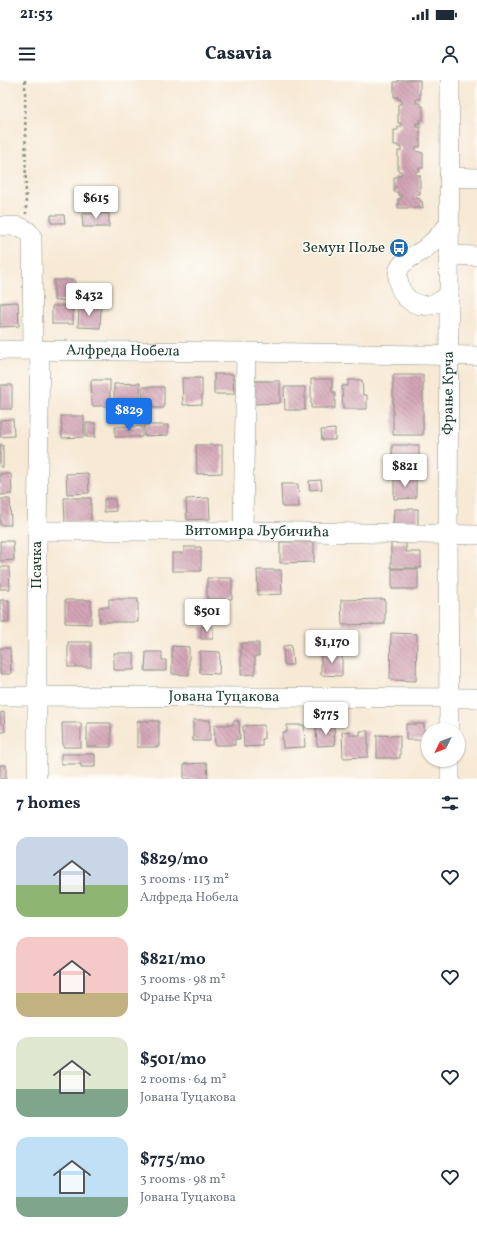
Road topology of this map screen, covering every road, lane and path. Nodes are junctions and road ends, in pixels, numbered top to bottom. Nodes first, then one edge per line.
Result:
1 (25, 80) edge
2 (450, 80) edge
3 (449, 178) junction
4 (477, 178) edge
5 (450, 224) junction
6 (0, 226) edge
7 (26, 229) junction
8 (449, 255) junction
9 (477, 256) edge
10 (449, 292) junction
11 (0, 350) edge
12 (36, 350) junction
13 (246, 352) junction
14 (449, 356) junction
15 (477, 356) edge
16 (37, 531) junction
17 (243, 531) junction
18 (448, 535) junction
19 (477, 535) edge
20 (0, 696) edge
21 (37, 697) junction
22 (449, 698) junction
23 (477, 698) edge
24 (449, 723) edge
25 (450, 767) edge
26 (37, 779) edge
27 (450, 779) edge

1 - 7 path
2 - 3 street, Фрање Крча
3 - 4 street
3 - 5 street, Фрање Крча
5 - 8 street, Фрање Крча
5 - 10 street
6 - 7 street
7 - 12 street, Псачка
8 - 9 street
8 - 10 street, Фрање Крча
10 - 14 street, Фрање Крча
11 - 12 street, Алфреда Нобела
12 - 13 street, Алфреда Нобела
12 - 16 street, Псачка
13 - 14 street, Алфреда Нобела
13 - 17 street
14 - 15 street, Алфреда Нобела
14 - 18 street, Фрање Крча
16 - 17 street, Витомира Љубичића
16 - 21 street, Псачка
17 - 18 street, Витомира Љубичића
18 - 19 street, Витомира Љубичића
18 - 22 street, Фрање Крча
20 - 21 street, Јована Туцакова
21 - 22 street, Јована Туцакова
21 - 26 street, Псачка
22 - 23 street, Јована Туцакова
22 - 24 street, Фрање Крча
25 - 27 street

